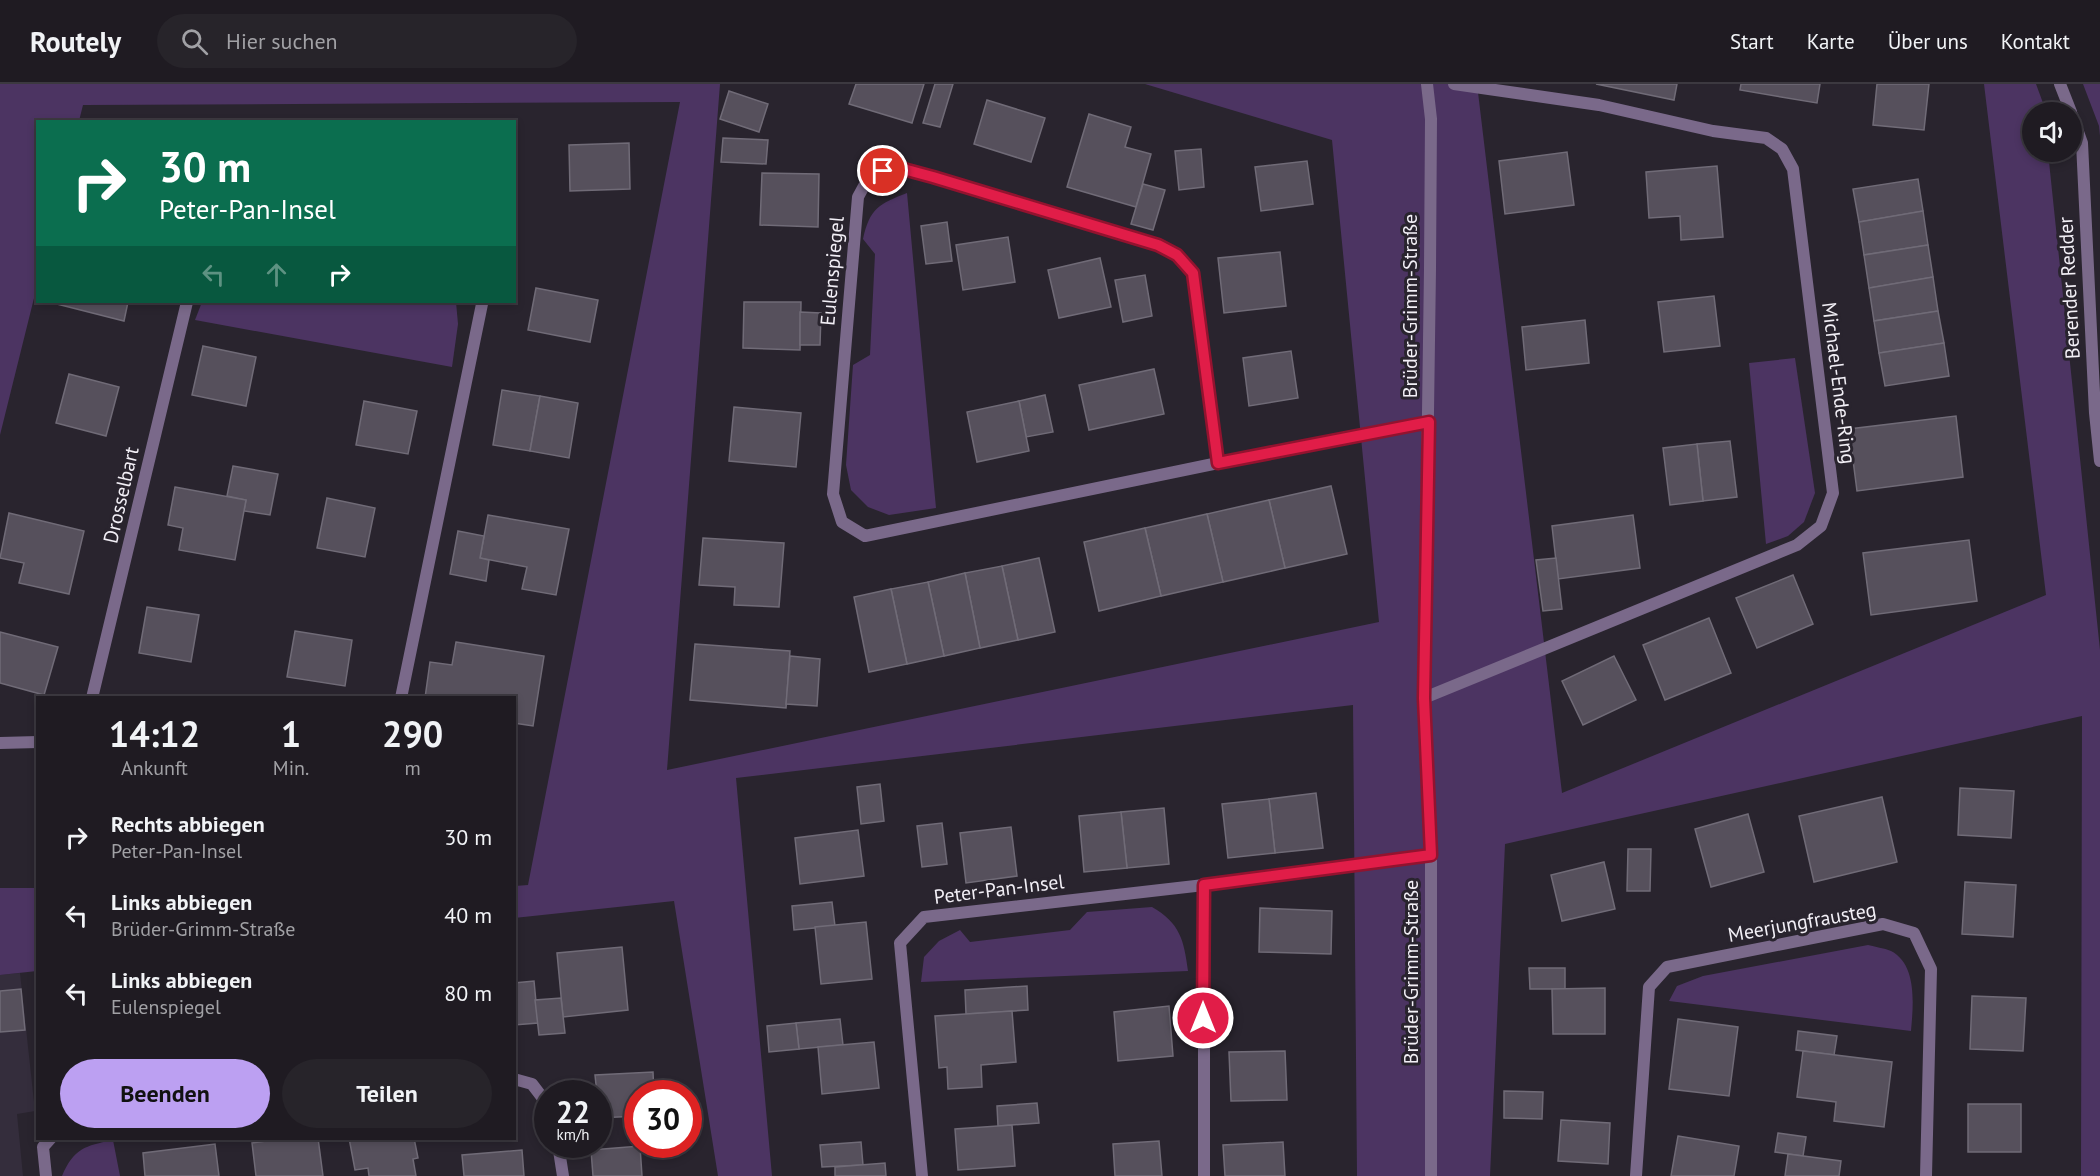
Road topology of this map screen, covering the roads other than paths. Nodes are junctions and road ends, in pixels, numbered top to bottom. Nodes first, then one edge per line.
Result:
1 (1427, 84) edge
2 (1454, 84) edge
3 (2060, 84) edge
4 (2067, 102) edge
5 (2082, 143) edge
6 (187, 303) edge
7 (482, 303) edge
8 (1429, 422) junction
9 (2100, 461) edge
10 (1218, 463) junction
11 (92, 696) edge
12 (401, 696) edge
13 (1424, 698) junction
14 (36, 742) edge
15 (0, 743) edge
16 (1431, 855) junction
17 (1204, 885) junction
18 (516, 1080) edge
19 (534, 1087) edge
20 (49, 1140) edge
21 (560, 1158) edge
22 (46, 1176) edge
23 (563, 1176) edge
24 (922, 1176) edge
25 (1204, 1176) edge
26 (1431, 1176) edge
27 (1636, 1176) edge
28 (1926, 1176) edge

1 - 8 street, Brüder-Grimm-Straße
2 - 13 street, Michael-Ende-Ring
3 - 4 street, Berender Redder
5 - 9 street, Berender Redder
6 - 11 street, Drosselbart
7 - 12 street
8 - 10 street, Eulenspiegel
8 - 13 street, Brüder-Grimm-Straße
10 - 10 street, Eulenspiegel
13 - 16 street, Brüder-Grimm-Straße
14 - 15 street
16 - 17 street, Peter-Pan-Insel
16 - 26 street, Brüder-Grimm-Straße
17 - 24 street, Peter-Pan-Insel
17 - 25 street
18 - 19 street
20 - 22 street
21 - 23 street
27 - 28 street, Meerjungfrausteg

